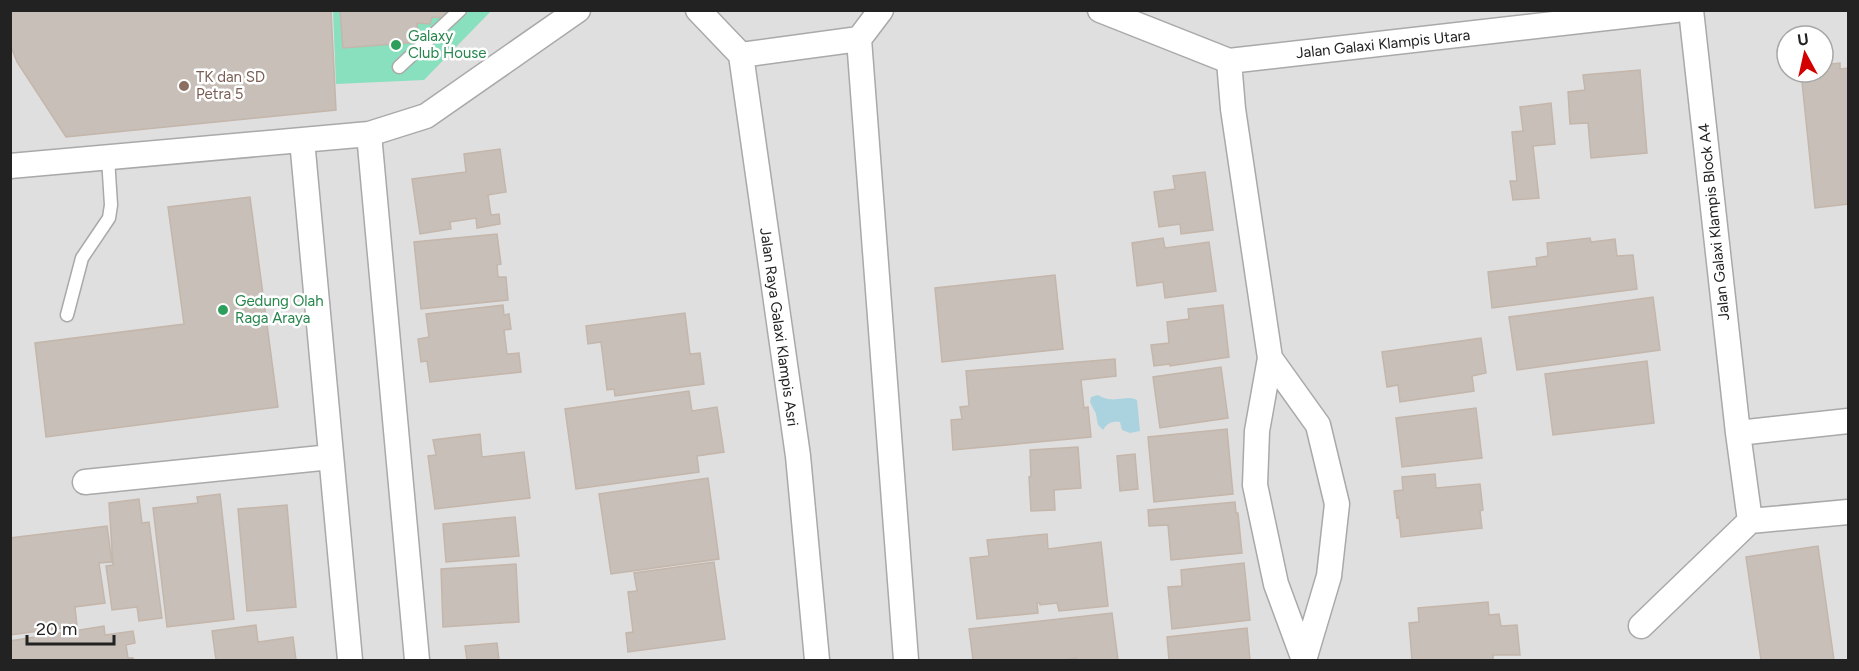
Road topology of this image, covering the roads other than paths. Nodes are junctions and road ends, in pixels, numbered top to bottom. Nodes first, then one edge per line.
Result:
1 (460, 10) edge
2 (578, 10) edge
3 (698, 10) edge
4 (882, 10) edge
5 (1100, 10) edge
6 (1676, 10) edge
7 (1691, 10) edge
8 (859, 39) junction
9 (741, 55) junction
10 (1229, 61) junction
11 (399, 67) dead end
12 (369, 134) junction
13 (302, 140) junction
14 (108, 158) junction
15 (10, 166) edge
16 (67, 315) dead end
17 (1270, 358) junction
18 (1848, 421) edge
19 (1738, 433) junction
20 (331, 457) junction
21 (85, 482) dead end
22 (1848, 512) edge
23 (1750, 521) junction
24 (1641, 626) dead end
25 (350, 660) edge
26 (417, 660) edge
27 (817, 660) edge
28 (906, 660) edge
29 (1304, 660) edge

1 - 11 lane
2 - 12 street
3 - 9 street
4 - 8 street
5 - 10 street, Jalan Galaxi Klampis Utara
6 - 10 street, Jalan Galaxi Klampis Utara
7 - 19 street, Jalan Galaxi Klampis Block A4
8 - 9 street
8 - 28 street
9 - 27 street, Jalan Raya Galaxi Klampis Asri
10 - 17 street
12 - 13 street
12 - 26 street
13 - 14 street
13 - 20 street
14 - 15 street
14 - 16 lane
17 - 29 street
17 - 29 street
18 - 19 street
19 - 23 street, Jalan Galaxi Klampis Block A4
20 - 21 street
20 - 25 street
22 - 23 street
23 - 24 street

